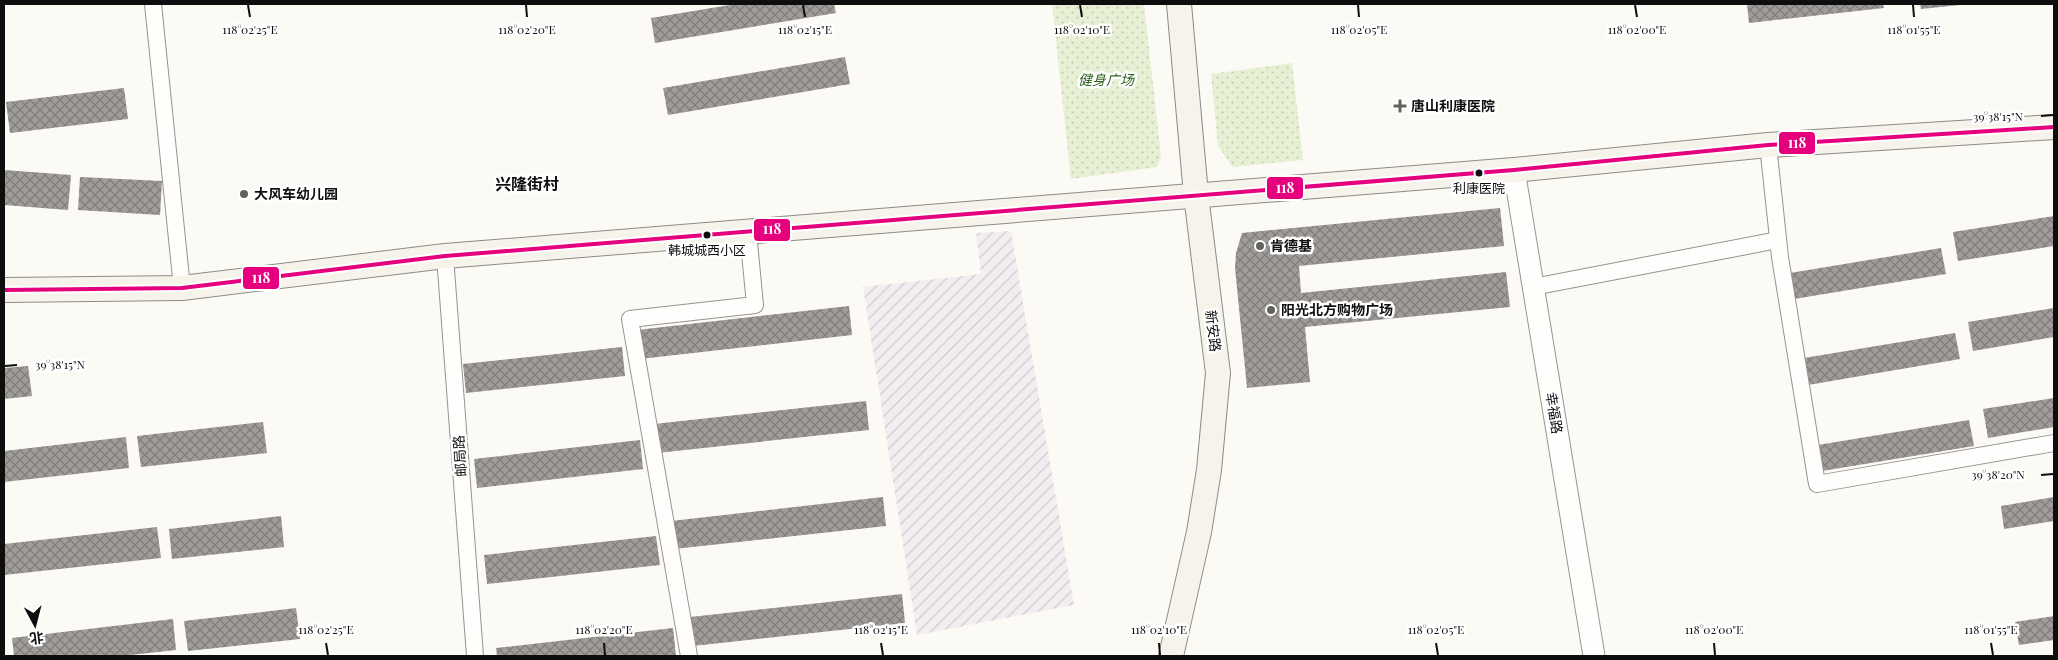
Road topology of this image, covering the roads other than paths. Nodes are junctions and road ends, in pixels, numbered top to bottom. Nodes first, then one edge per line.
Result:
1 (153, 4) edge
2 (1169, 4) edge
3 (1179, 4) edge
4 (2054, 127) edge
5 (1768, 145) junction
6 (1514, 170) junction
7 (1191, 196) junction
8 (748, 232) junction
9 (1778, 240) junction
10 (445, 256) junction
11 (1533, 287) junction
12 (182, 288) junction
13 (4, 290) edge
14 (2054, 443) edge
15 (474, 656) edge
16 (689, 656) edge
17 (1160, 656) edge
18 (1171, 656) edge
19 (1594, 656) edge

1 - 12 street
2 - 7 main road, 新安路
3 - 7 main road, 新安路
4 - 5 main road
5 - 6 main road
5 - 9 street
6 - 7 main road
6 - 11 street, 幸福路
7 - 8 main road
7 - 17 main road, 新安路
7 - 18 main road, 新安路
8 - 10 main road
8 - 16 street
9 - 11 street
9 - 14 street
10 - 12 main road
10 - 15 street, 邮局路
11 - 19 street, 幸福路
12 - 13 main road

